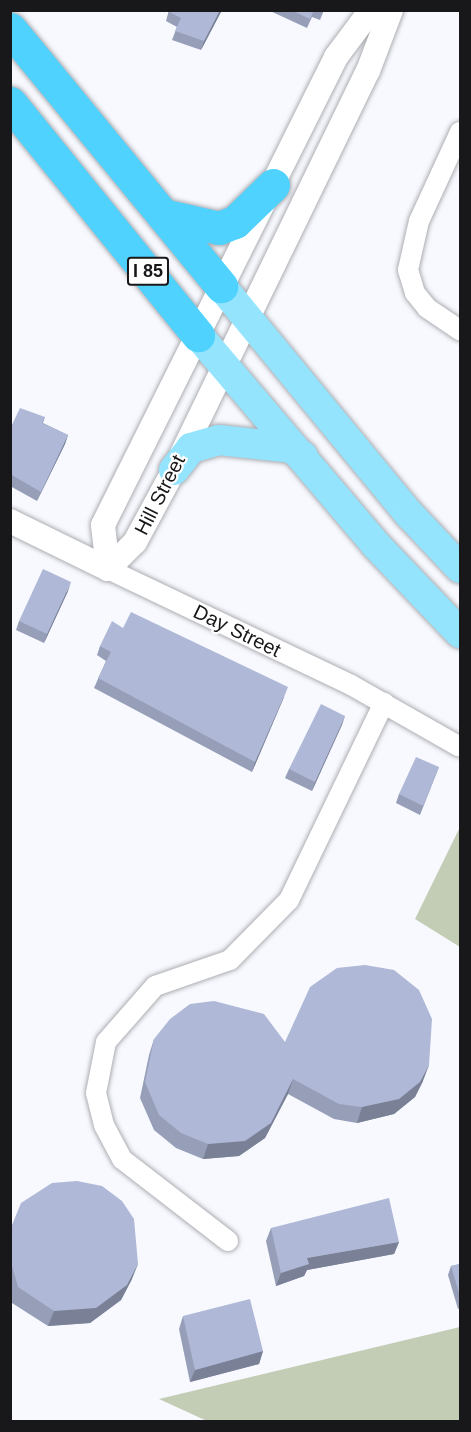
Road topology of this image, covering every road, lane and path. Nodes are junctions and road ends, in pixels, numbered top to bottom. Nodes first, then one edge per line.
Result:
1 (371, 10) edge
2 (391, 10) edge
3 (10, 29) edge
4 (10, 103) edge
5 (460, 132) edge
6 (273, 185) junction
7 (163, 215) junction
8 (221, 286) junction
9 (248, 318) junction
10 (460, 330) edge
11 (198, 335) junction
12 (224, 364) junction
13 (305, 457) junction
14 (174, 470) junction
15 (10, 521) edge
16 (460, 568) edge
17 (108, 569) junction
18 (460, 633) edge
19 (384, 703) junction
20 (460, 747) edge
21 (228, 1241) dead end

1 - 6 street, Hill Street
2 - 9 street, Hill Street
3 - 7 highway, I 85
4 - 11 highway, I 85
5 - 10 street
6 - 7 highway
6 - 8 street, Hill Street
7 - 8 highway, I 85
8 - 9 main road
8 - 11 street, Hill Street
9 - 12 street, Hill Street
9 - 16 main road
11 - 12 main road
11 - 17 street, Hill Street
12 - 13 main road
12 - 14 street, Hill Street
13 - 14 main road
13 - 18 main road
14 - 17 street, Hill Street
15 - 17 street, Day Street
17 - 19 street, Day Street
19 - 20 street, Day Street
19 - 21 street

